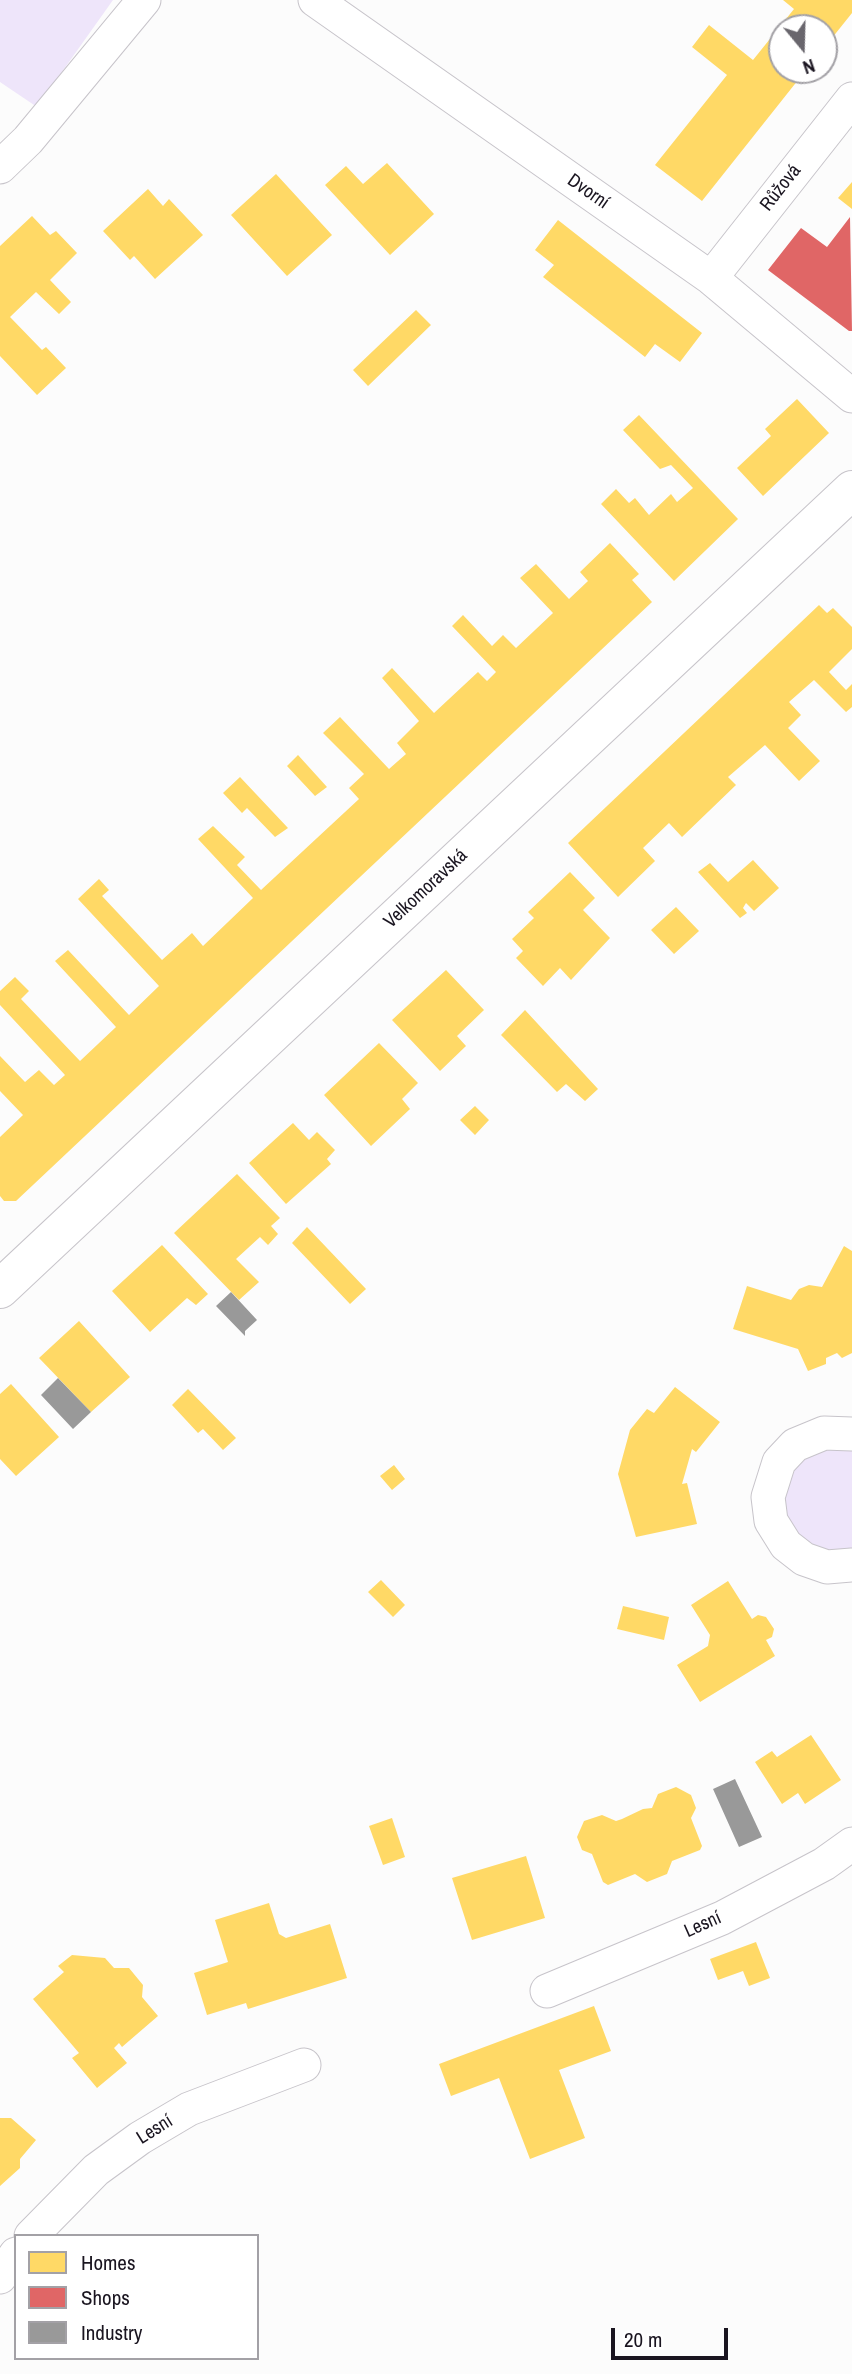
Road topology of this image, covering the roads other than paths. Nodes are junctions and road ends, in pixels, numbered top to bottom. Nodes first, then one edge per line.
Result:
1 (144, 0) edge
2 (315, 0) edge
3 (852, 99) edge
4 (0, 167) edge
5 (711, 278) junction
6 (852, 396) edge
7 (852, 490) edge
8 (5, 1274) edge
9 (852, 1434) edge
10 (852, 1565) edge
11 (852, 1844) edge
12 (547, 1991) dead end
13 (304, 2065) dead end
14 (33, 2234) edge
15 (14, 2257) edge
16 (0, 2277) edge

1 - 4 street
2 - 5 street, Dvorní
3 - 5 street, Růžová
5 - 6 street, Dvorní
7 - 8 street, Velkomoravská
9 - 10 street
11 - 12 street, Lesní
13 - 14 street, Lesní
15 - 16 street

